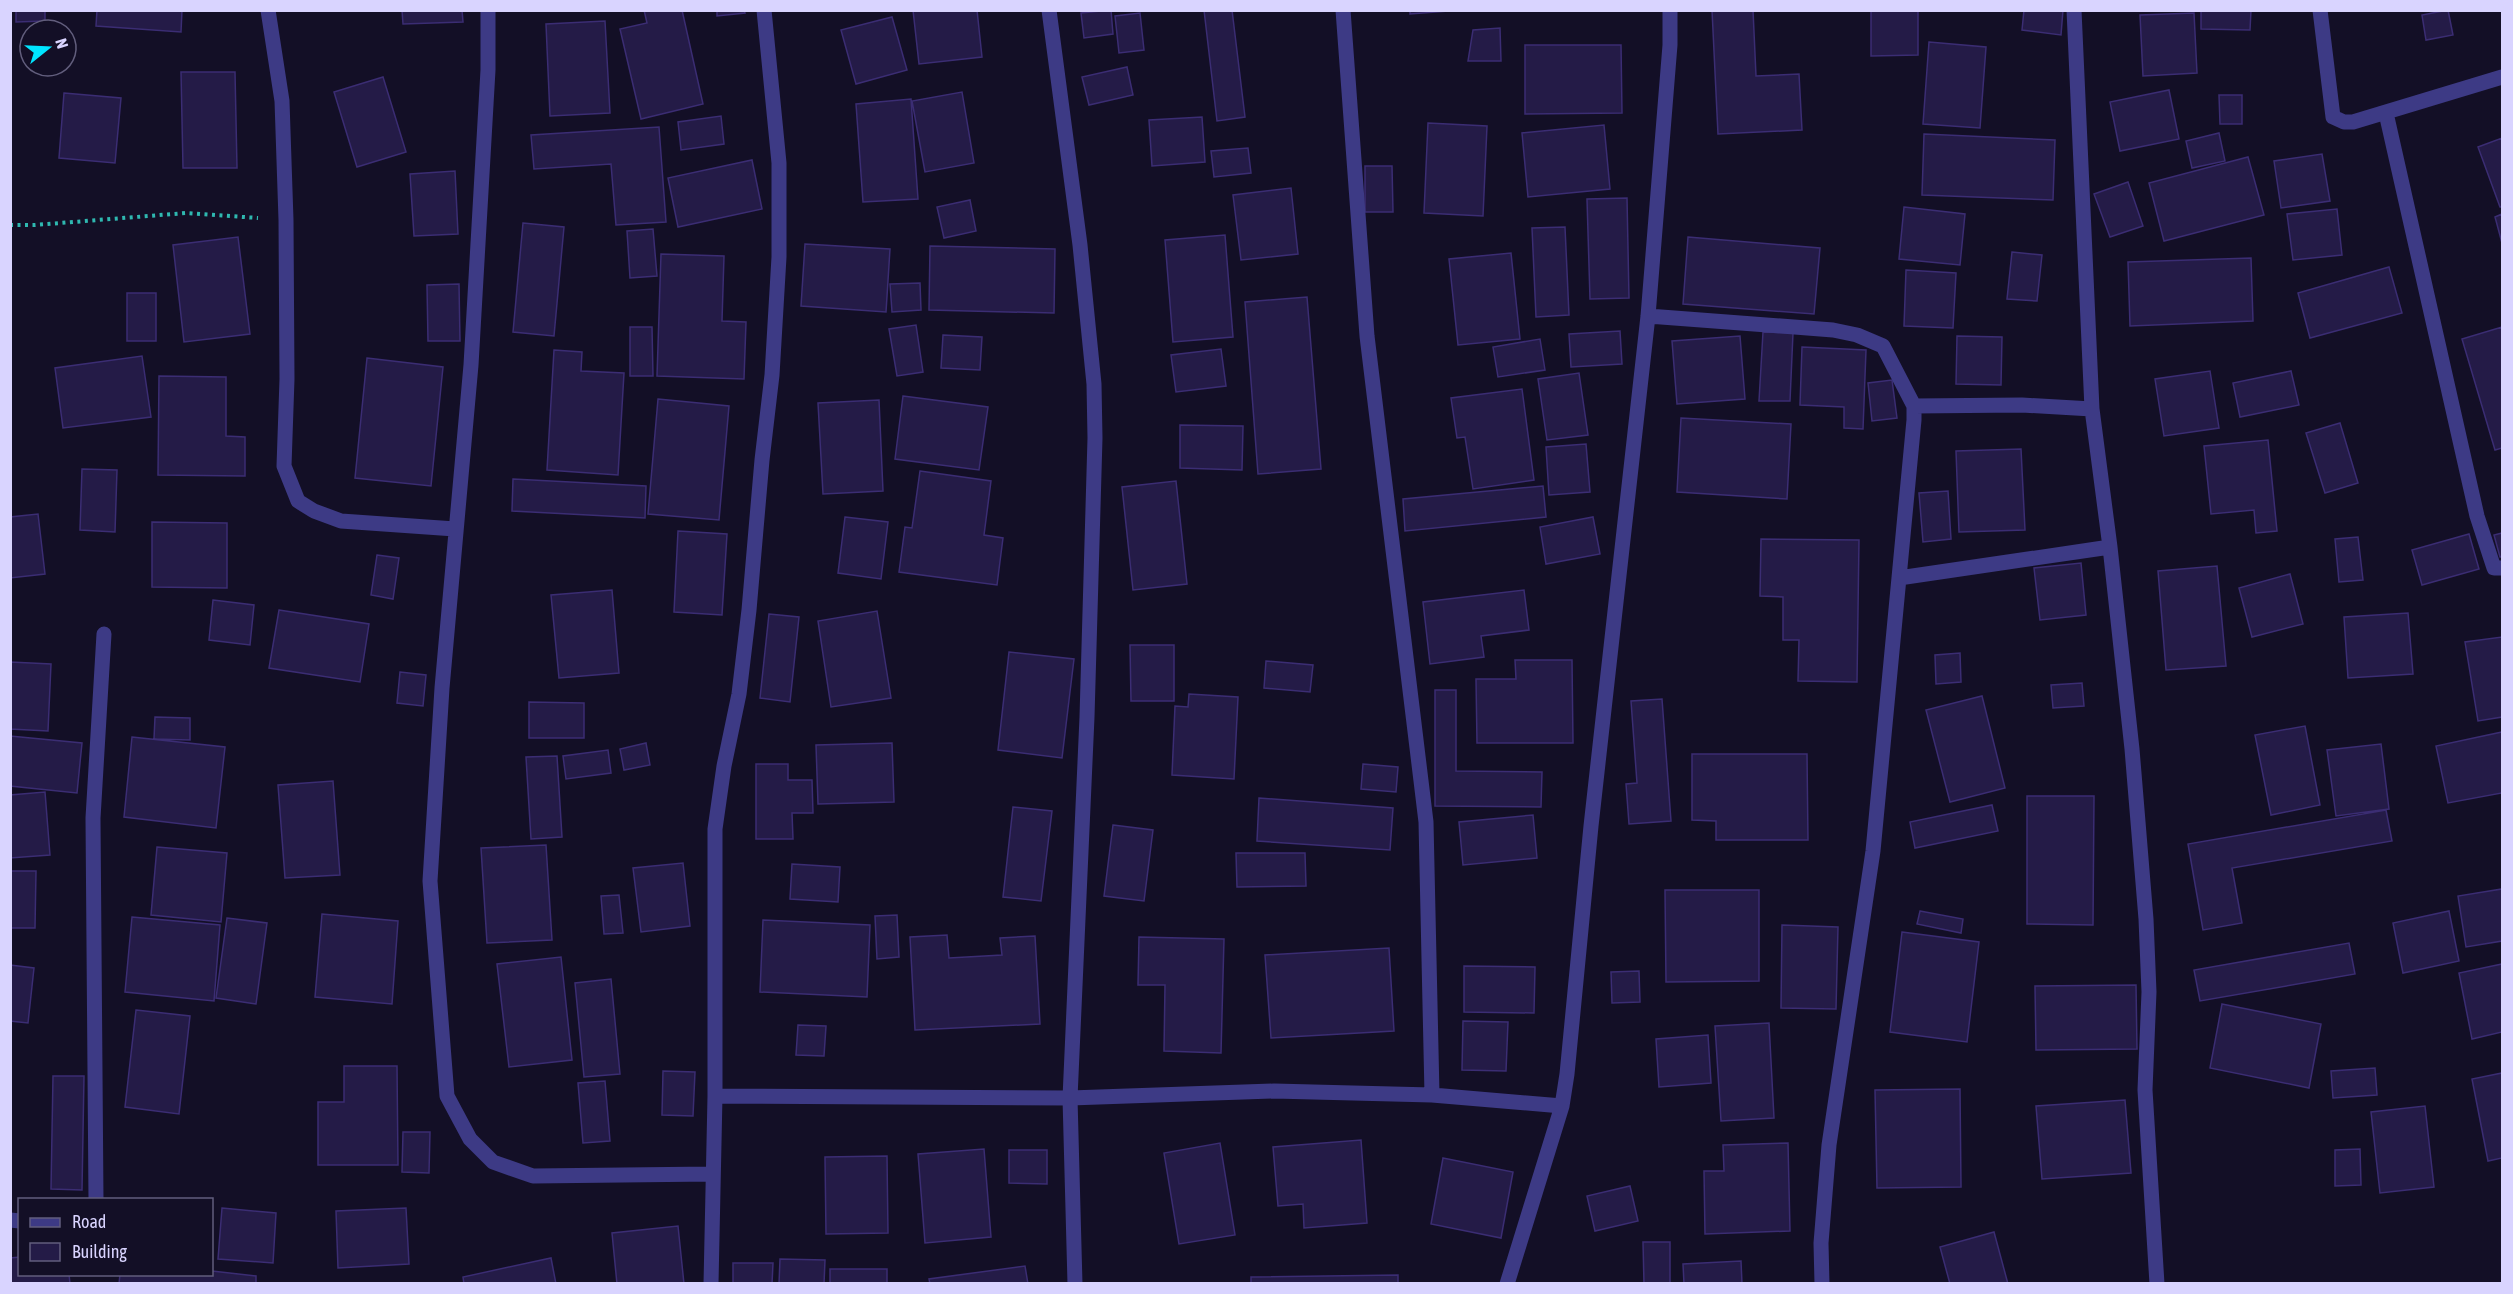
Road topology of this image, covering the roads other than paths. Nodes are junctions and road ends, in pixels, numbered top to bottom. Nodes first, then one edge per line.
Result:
1 (268, 10) edge
2 (488, 10) edge
3 (764, 10) edge
4 (1049, 10) edge
5 (1343, 10) edge
6 (1670, 10) edge
7 (2074, 10) edge
8 (2320, 10) edge
9 (2502, 77) edge
10 (2386, 113) junction
11 (1648, 316) junction
12 (1914, 406) junction
13 (2092, 409) junction
14 (456, 529) junction
15 (2110, 547) junction
16 (2502, 568) edge
17 (1899, 578) junction
18 (104, 634) dead end
19 (1432, 1095) junction
20 (715, 1096) junction
21 (1070, 1098) junction
22 (1562, 1106) junction
23 (712, 1174) junction
24 (96, 1198) edge
25 (711, 1284) edge
26 (1075, 1284) edge
27 (1507, 1284) edge
28 (1822, 1284) edge
29 (2157, 1284) edge

1 - 14 street
2 - 14 street
3 - 20 street
4 - 21 street
5 - 19 street
6 - 11 street
7 - 13 street
8 - 10 street
9 - 10 street
10 - 16 street
11 - 12 street
11 - 22 street
12 - 13 street
12 - 17 street
13 - 15 street
14 - 23 street
15 - 17 street
15 - 29 street
17 - 28 street
18 - 24 street
19 - 21 street
19 - 22 street
20 - 21 street
20 - 23 street
21 - 26 street
22 - 27 street
23 - 25 street

